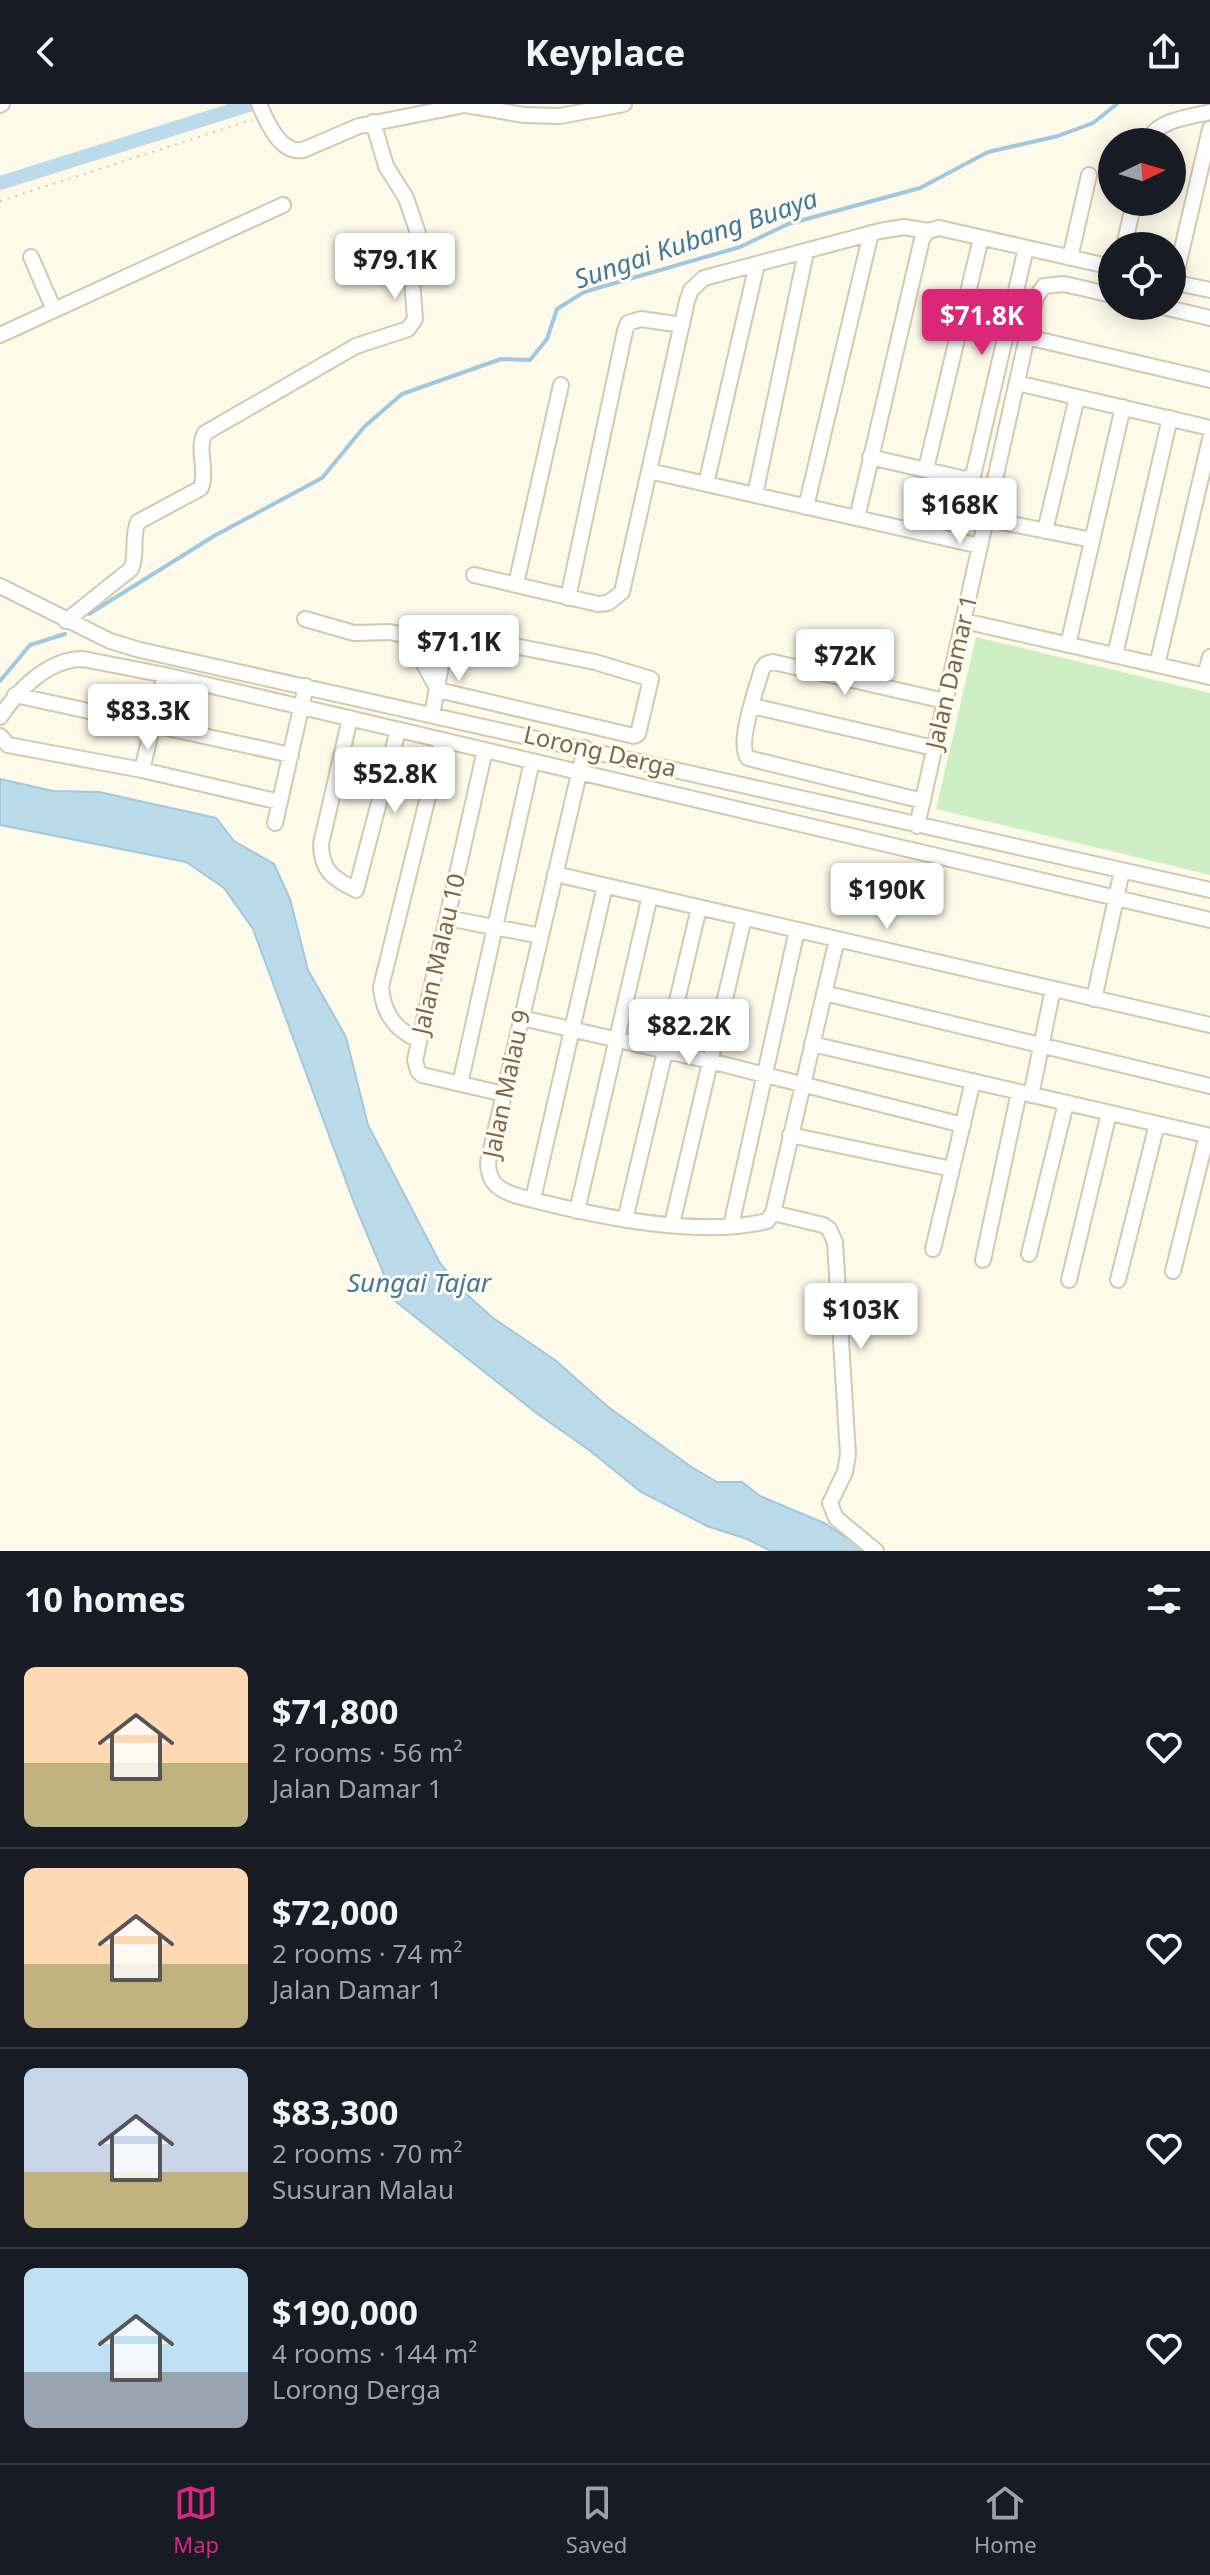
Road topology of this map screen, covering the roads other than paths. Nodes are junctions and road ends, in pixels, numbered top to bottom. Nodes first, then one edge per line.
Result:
1 (624, 104) edge
2 (262, 111) edge
3 (1210, 112) edge
4 (373, 122) junction
5 (1158, 128) edge
6 (1210, 129) edge
7 (1089, 175) dead end
8 (283, 205) dead end
9 (928, 231) junction
10 (1185, 232) edge
11 (871, 233) junction
12 (981, 238) junction
13 (1026, 248) junction
14 (806, 252) junction
15 (31, 257) dead end
16 (1070, 258) junction
17 (757, 264) junction
18 (1098, 264) edge
19 (1186, 285) edge
20 (1210, 290) edge
21 (1098, 292) edge
22 (54, 310) junction
23 (1186, 312) edge
24 (1210, 318) edge
25 (682, 325) junction
26 (0, 335) edge
27 (1027, 337) junction
28 (1210, 380) edge
29 (1017, 383) junction
30 (561, 385) dead end
31 (1077, 397) junction
32 (1123, 407) junction
33 (1170, 418) junction
34 (1210, 428) edge
35 (1210, 439) edge
36 (870, 457) junction
37 (926, 469) junction
38 (649, 471) junction
39 (706, 484) junction
40 (755, 495) junction
41 (806, 507) junction
42 (857, 518) junction
43 (986, 519) junction
44 (1045, 531) junction
45 (1092, 540) junction
46 (980, 546) junction
47 (474, 575) dead end
48 (516, 584) junction
49 (0, 586) edge
50 (568, 598) junction
51 (305, 619) dead end
52 (66, 621) junction
53 (964, 621) junction
54 (1068, 645) junction
55 (1115, 655) junction
56 (1210, 657) edge
57 (1157, 665) junction
58 (165, 675) junction
59 (1208, 677) edge
60 (306, 686) junction
61 (438, 690) junction
62 (15, 695) junction
63 (945, 701) junction
64 (752, 706) junction
65 (302, 707) junction
66 (432, 715) junction
67 (0, 717) edge
68 (350, 718) junction
69 (153, 724) junction
70 (398, 730) junction
71 (4, 740) edge
72 (442, 740) junction
73 (585, 748) junction
74 (934, 748) junction
75 (485, 750) junction
76 (291, 755) junction
77 (532, 761) junction
78 (142, 770) junction
79 (579, 772) junction
80 (923, 801) junction
81 (280, 802) junction
82 (275, 823) dead end
83 (917, 826) junction
84 (1122, 871) junction
85 (555, 874) junction
86 (605, 886) junction
87 (1210, 890) edge
88 (650, 896) junction
89 (1116, 900) junction
90 (699, 908) junction
91 (447, 918) junction
92 (744, 918) junction
93 (1210, 920) edge
94 (495, 927) junction
95 (797, 930) junction
96 (541, 936) junction
97 (837, 939) junction
98 (1053, 989) junction
99 (824, 993) junction
100 (1094, 999) junction
101 (522, 1018) junction
102 (1210, 1025) edge
103 (572, 1030) junction
104 (419, 1040) junction
105 (616, 1041) junction
106 (812, 1044) junction
107 (1041, 1046) junction
108 (665, 1052) junction
109 (710, 1061) junction
110 (764, 1076) junction
111 (973, 1081) junction
112 (460, 1084) junction
113 (802, 1085) junction
114 (1210, 1086) edge
115 (1025, 1093) junction
116 (504, 1094) junction
117 (1066, 1103) junction
118 (1109, 1113) junction
119 (1157, 1124) junction
120 (963, 1125) junction
121 (790, 1135) junction
122 (1208, 1136) edge
123 (952, 1169) junction
124 (533, 1199) junction
125 (577, 1211) junction
126 (773, 1213) junction
127 (625, 1220) junction
128 (672, 1224) junction
129 (731, 1226) junction
130 (933, 1249) dead end
131 (1029, 1254) dead end
132 (983, 1260) dead end
133 (1173, 1271) dead end
134 (1069, 1280) dead end
135 (1118, 1280) dead end
136 (876, 1551) edge

1 - 4 street
2 - 4 street
3 - 5 street
4 - 52 street
6 - 10 street
7 - 16 street
8 - 22 street
9 - 11 street
9 - 12 street
9 - 36 street
11 - 14 street
11 - 41 street
12 - 13 street
12 - 37 street
13 - 16 street
13 - 37 street
14 - 17 street
14 - 40 street
15 - 22 street
16 - 18 street
17 - 25 street
17 - 39 street
19 - 20 street
21 - 27 street, Jalan Damar 1
22 - 26 street
23 - 24 street
25 - 38 street
25 - 50 street
27 - 28 street
27 - 29 street, Jalan Damar 1
29 - 31 street
29 - 43 street, Jalan Damar 1
30 - 48 street
31 - 32 street
31 - 44 street
32 - 33 street
32 - 45 street
33 - 34 street
33 - 55 street
35 - 57 street
36 - 37 street
36 - 42 street
38 - 39 street
38 - 50 street
39 - 40 street
40 - 41 street
41 - 42 street
42 - 46 street
43 - 44 street
43 - 46 street, Jalan Damar 1
44 - 45 street
45 - 54 street
46 - 53 street, Jalan Damar 1
47 - 48 street
48 - 50 street
49 - 52 street, Lorong Derga
51 - 61 street
52 - 60 street, Lorong Derga
53 - 54 street
53 - 63 street, Jalan Damar 1
54 - 55 street
55 - 57 street
56 - 59 street
57 - 59 street
58 - 62 street
58 - 65 street
58 - 69 street
60 - 65 street
60 - 66 street, Lorong Derga
61 - 61 street
61 - 66 street
62 - 67 street
62 - 69 street
63 - 64 street
63 - 74 street, Jalan Damar 1
64 - 74 street
64 - 80 street
65 - 68 street
65 - 76 street
66 - 73 street, Lorong Derga
68 - 70 street
68 - 70 street
69 - 76 street
69 - 78 street
70 - 72 street
71 - 78 street
72 - 75 street
72 - 104 street
73 - 79 street, Jalan Malau 9
73 - 83 street, Lorong Derga
74 - 80 street, Jalan Damar 1
75 - 77 street
75 - 91 street, Jalan Malau 10
76 - 81 street
77 - 79 street
77 - 94 street
78 - 81 street
79 - 85 street, Jalan Malau 9
79 - 89 street
80 - 83 street, Jalan Damar 1
81 - 82 street
83 - 84 street, Lorong Derga
84 - 87 street, Lorong Derga
84 - 89 street
85 - 86 street
85 - 96 street, Jalan Malau 9
86 - 88 street
86 - 103 street
88 - 90 street
88 - 105 street
89 - 93 street
89 - 100 street
90 - 92 street
90 - 108 street
91 - 94 street
91 - 104 street, Jalan Malau 10
92 - 95 street
92 - 109 street
94 - 96 street
94 - 112 street
95 - 97 street
95 - 110 street
96 - 101 street, Jalan Malau 9
97 - 98 street
97 - 99 street
98 - 100 street
98 - 107 street
99 - 106 street
99 - 107 street
100 - 102 street
101 - 103 street
101 - 116 street, Jalan Malau 9
103 - 105 street
103 - 124 street
104 - 112 street, Jalan Malau 10
105 - 108 street
105 - 125 street
106 - 111 street
106 - 113 street
107 - 114 street
107 - 115 street
108 - 109 street
108 - 127 street
109 - 110 street
109 - 128 street
110 - 113 street
110 - 129 street
111 - 115 street
111 - 120 street
112 - 116 street, Jalan Malau 10
113 - 120 street
113 - 121 street
115 - 117 street
115 - 132 street
116 - 124 street, Jalan Malau 9
117 - 118 street
117 - 131 street
118 - 119 street
118 - 134 street
119 - 122 street
119 - 135 street
120 - 123 street
121 - 123 street
121 - 126 street
122 - 133 street
123 - 130 street
124 - 125 street, Jalan Malau 9
125 - 127 street, Jalan Malau 9
126 - 129 street, Jalan Malau 9
126 - 136 street
127 - 128 street, Jalan Malau 9
128 - 129 street, Jalan Malau 9

